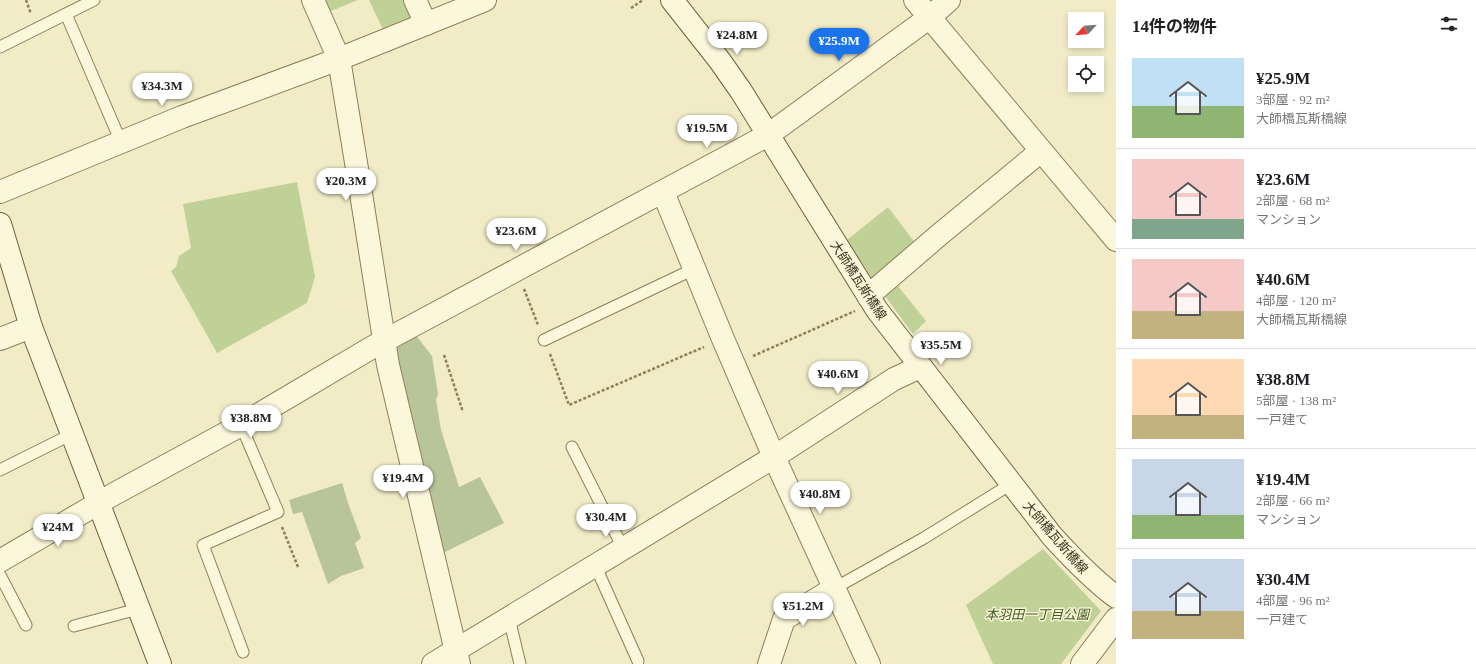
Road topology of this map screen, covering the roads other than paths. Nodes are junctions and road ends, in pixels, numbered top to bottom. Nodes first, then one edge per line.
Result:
1 (94, 0) edge
2 (314, 0) edge
3 (415, 0) edge
4 (485, 0) edge
5 (672, 0) edge
6 (915, 0) edge
7 (949, 0) edge
8 (66, 14) junction
9 (930, 17) junction
10 (426, 24) junction
11 (0, 47) edge
12 (339, 59) junction
13 (768, 135) junction
14 (121, 142) junction
15 (1041, 151) junction
16 (0, 192) edge
17 (662, 192) junction
18 (0, 224) edge
19 (1116, 240) edge
20 (694, 269) junction
21 (865, 302) junction
22 (31, 327) junction
23 (0, 340) edge
24 (384, 340) junction
25 (544, 340) road end
26 (920, 367) junction
27 (241, 425) junction
28 (72, 434) junction
29 (572, 447) dead end
30 (774, 457) junction
31 (0, 470) edge
32 (1011, 484) junction
33 (98, 504) junction
34 (624, 548) junction
35 (1, 561) edge
36 (595, 565) junction
37 (834, 588) junction
38 (1116, 597) edge
39 (138, 609) junction
40 (509, 618) junction
41 (1116, 619) edge
42 (26, 625) dead end
43 (74, 626) dead end
44 (243, 652) dead end
45 (458, 657) edge
46 (638, 661) dead end
47 (160, 664) edge
48 (433, 664) edge
49 (520, 664) edge
50 (770, 664) edge
51 (868, 664) edge
52 (1082, 664) edge

1 - 8 lane
2 - 12 street
3 - 10 street
4 - 10 street
5 - 13 street, 大師橋瓦斯橋線
6 - 9 street
7 - 9 street
8 - 11 lane
8 - 14 lane
9 - 13 street
9 - 15 street
10 - 12 street
12 - 14 street
12 - 24 street
13 - 17 street
13 - 21 street, 大師橋瓦斯橋線
14 - 16 street
15 - 19 street
15 - 21 street
17 - 20 street
17 - 24 street
18 - 22 street
20 - 25 lane
20 - 30 street
21 - 26 street, 大師橋瓦斯橋線
22 - 23 street
22 - 28 street
24 - 27 street
24 - 45 street
26 - 30 street
26 - 32 street, 大師橋瓦斯橋線
27 - 33 street
27 - 44 lane
28 - 31 lane
28 - 33 street
29 - 34 lane
30 - 34 street
30 - 37 street
32 - 37 lane
32 - 38 street, 大師橋瓦斯橋線
33 - 35 street
33 - 39 street
34 - 36 street
35 - 42 lane
36 - 40 street
36 - 46 lane
37 - 50 street
37 - 51 street
39 - 43 lane
39 - 47 street
40 - 45 street
40 - 49 lane
41 - 52 street
45 - 48 street

